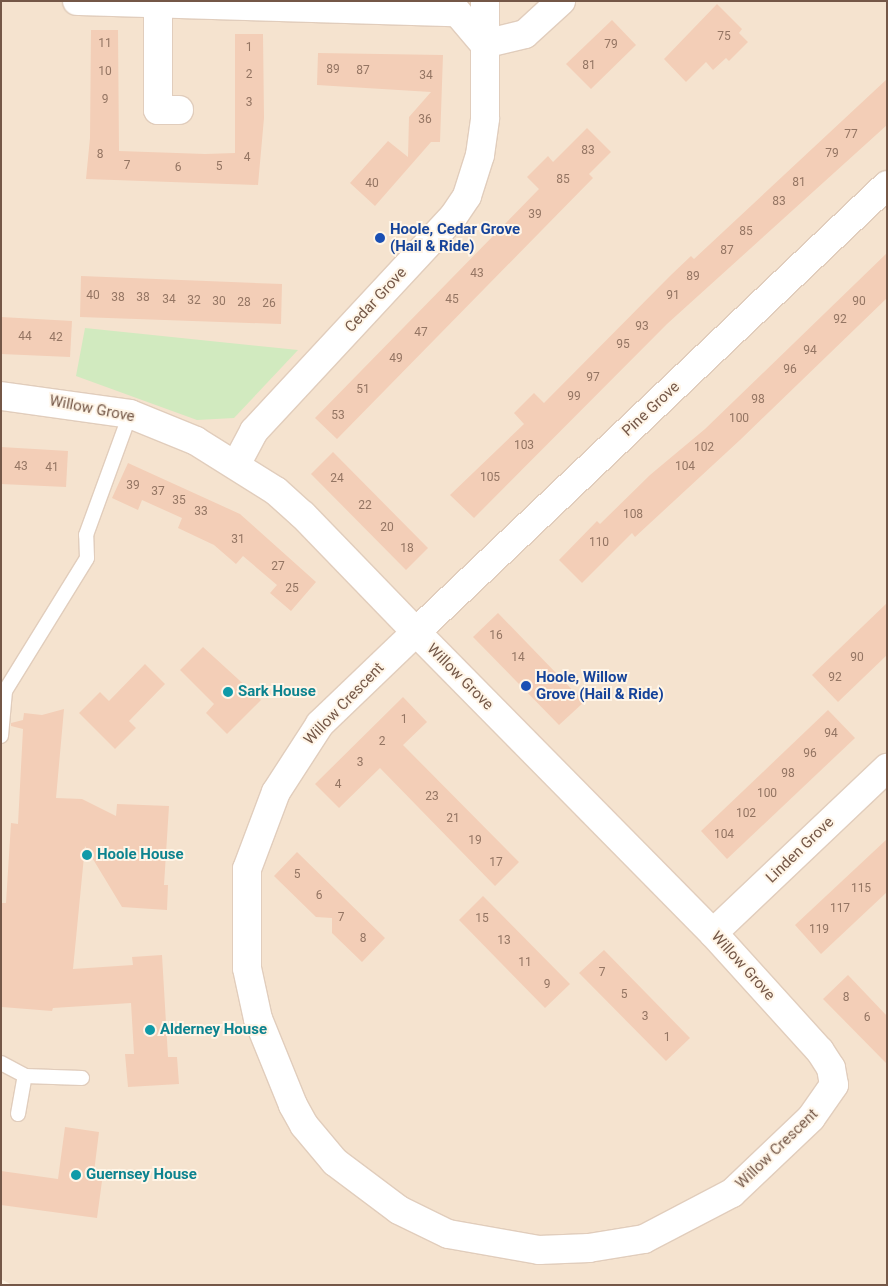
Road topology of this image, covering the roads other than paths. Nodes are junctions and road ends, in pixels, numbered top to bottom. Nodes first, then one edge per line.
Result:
1 (77, 1) edge
2 (485, 1) edge
3 (561, 1) edge
4 (158, 2) edge
5 (484, 44) junction
6 (178, 110) dead end
7 (887, 186) edge
8 (1, 396) edge
9 (130, 414) junction
10 (237, 463) junction
11 (416, 632) junction
12 (1, 736) edge
13 (887, 768) edge
14 (713, 933) junction
15 (1, 1063) edge
16 (25, 1076) junction
17 (82, 1078) dead end
18 (834, 1085) joint
19 (18, 1114) dead end

1 - 4 street
2 - 5 street, Cedar Grove
3 - 5 street
4 - 5 street
4 - 6 street
5 - 10 street, Cedar Grove
7 - 11 street, Pine Grove
8 - 9 street, Willow Grove
9 - 10 street, Willow Grove
9 - 12 lane
10 - 11 street, Willow Grove
11 - 14 street, Willow Grove
11 - 18 street, Willow Crescent
13 - 14 street, Linden Grove
14 - 18 street, Willow Grove
15 - 16 lane
16 - 17 lane
16 - 19 lane

